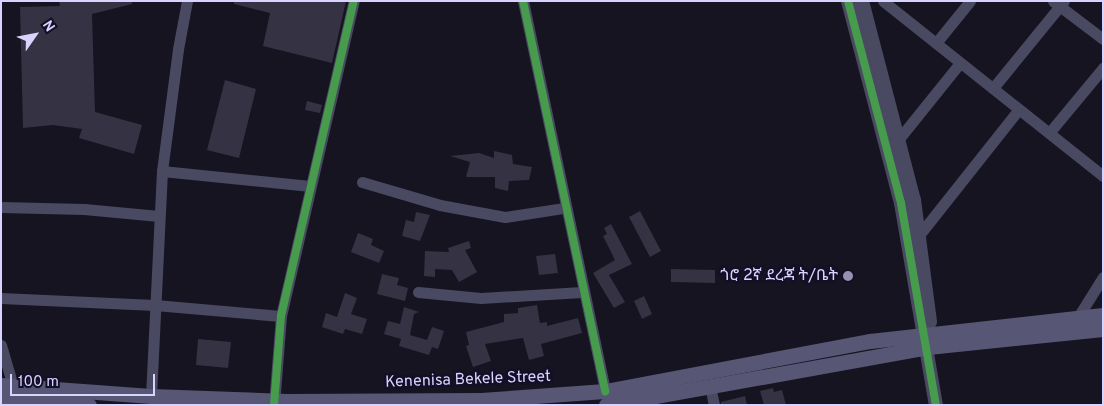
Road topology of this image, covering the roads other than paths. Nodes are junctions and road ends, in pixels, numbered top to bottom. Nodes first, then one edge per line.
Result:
1 (187, 1) edge
2 (354, 1) edge
3 (523, 1) edge
4 (848, 1) edge
5 (862, 1) edge
6 (883, 1) edge
7 (970, 1) edge
8 (1059, 3) edge
9 (1103, 39) edge
10 (936, 43) junction
11 (960, 62) junction
12 (1103, 68) edge
13 (993, 88) junction
14 (1019, 109) junction
15 (1050, 134) junction
16 (898, 140) junction
17 (162, 170) junction
18 (1102, 174) edge
19 (362, 182) dead end
20 (310, 186) junction
21 (1, 207) edge
22 (564, 208) junction
23 (159, 216) junction
24 (920, 234) junction
25 (1103, 278) edge
26 (418, 292) dead end
27 (582, 292) junction
28 (1, 298) edge
29 (156, 305) junction
30 (1103, 315) edge
31 (282, 316) junction
32 (1078, 317) junction
33 (1103, 329) edge
34 (928, 338) junction
35 (1, 345) edge
36 (7, 385) edge
37 (710, 386) junction
38 (152, 396) junction
39 (1, 398) edge
40 (606, 398) edge
41 (274, 402) edge
42 (481, 402) edge
43 (73, 404) edge
44 (89, 405) edge
45 (714, 405) edge
46 (936, 405) edge

1 - 17 street
2 - 20 street
3 - 22 street
4 - 34 street
5 - 16 street
6 - 10 street
7 - 10 street
8 - 9 street
8 - 13 street
10 - 11 street
11 - 13 street
11 - 16 street
12 - 15 street
13 - 14 street
14 - 15 street
14 - 24 street
15 - 18 street
16 - 24 street
17 - 20 street
17 - 23 street
19 - 22 street
20 - 31 street
21 - 23 street
22 - 27 street
23 - 29 street
24 - 34 street
25 - 32 street
26 - 27 street
27 - 40 street
28 - 29 street
29 - 31 street
29 - 38 street
30 - 32 main road
31 - 41 street
32 - 34 main road
33 - 34 main road, Kenenisa Bekele Street
34 - 37 main road, Kenenisa Bekele Street
34 - 40 main road, Kenenisa Bekele Street
34 - 46 street
35 - 36 street
36 - 38 main road, Kenenisa Bekele Street
37 - 40 main road, Kenenisa Bekele Street
37 - 45 street
38 - 41 main road, Kenenisa Bekele Street
39 - 43 main road
40 - 42 main road, Kenenisa Bekele Street
41 - 42 main road, Kenenisa Bekele Street
43 - 44 main road

